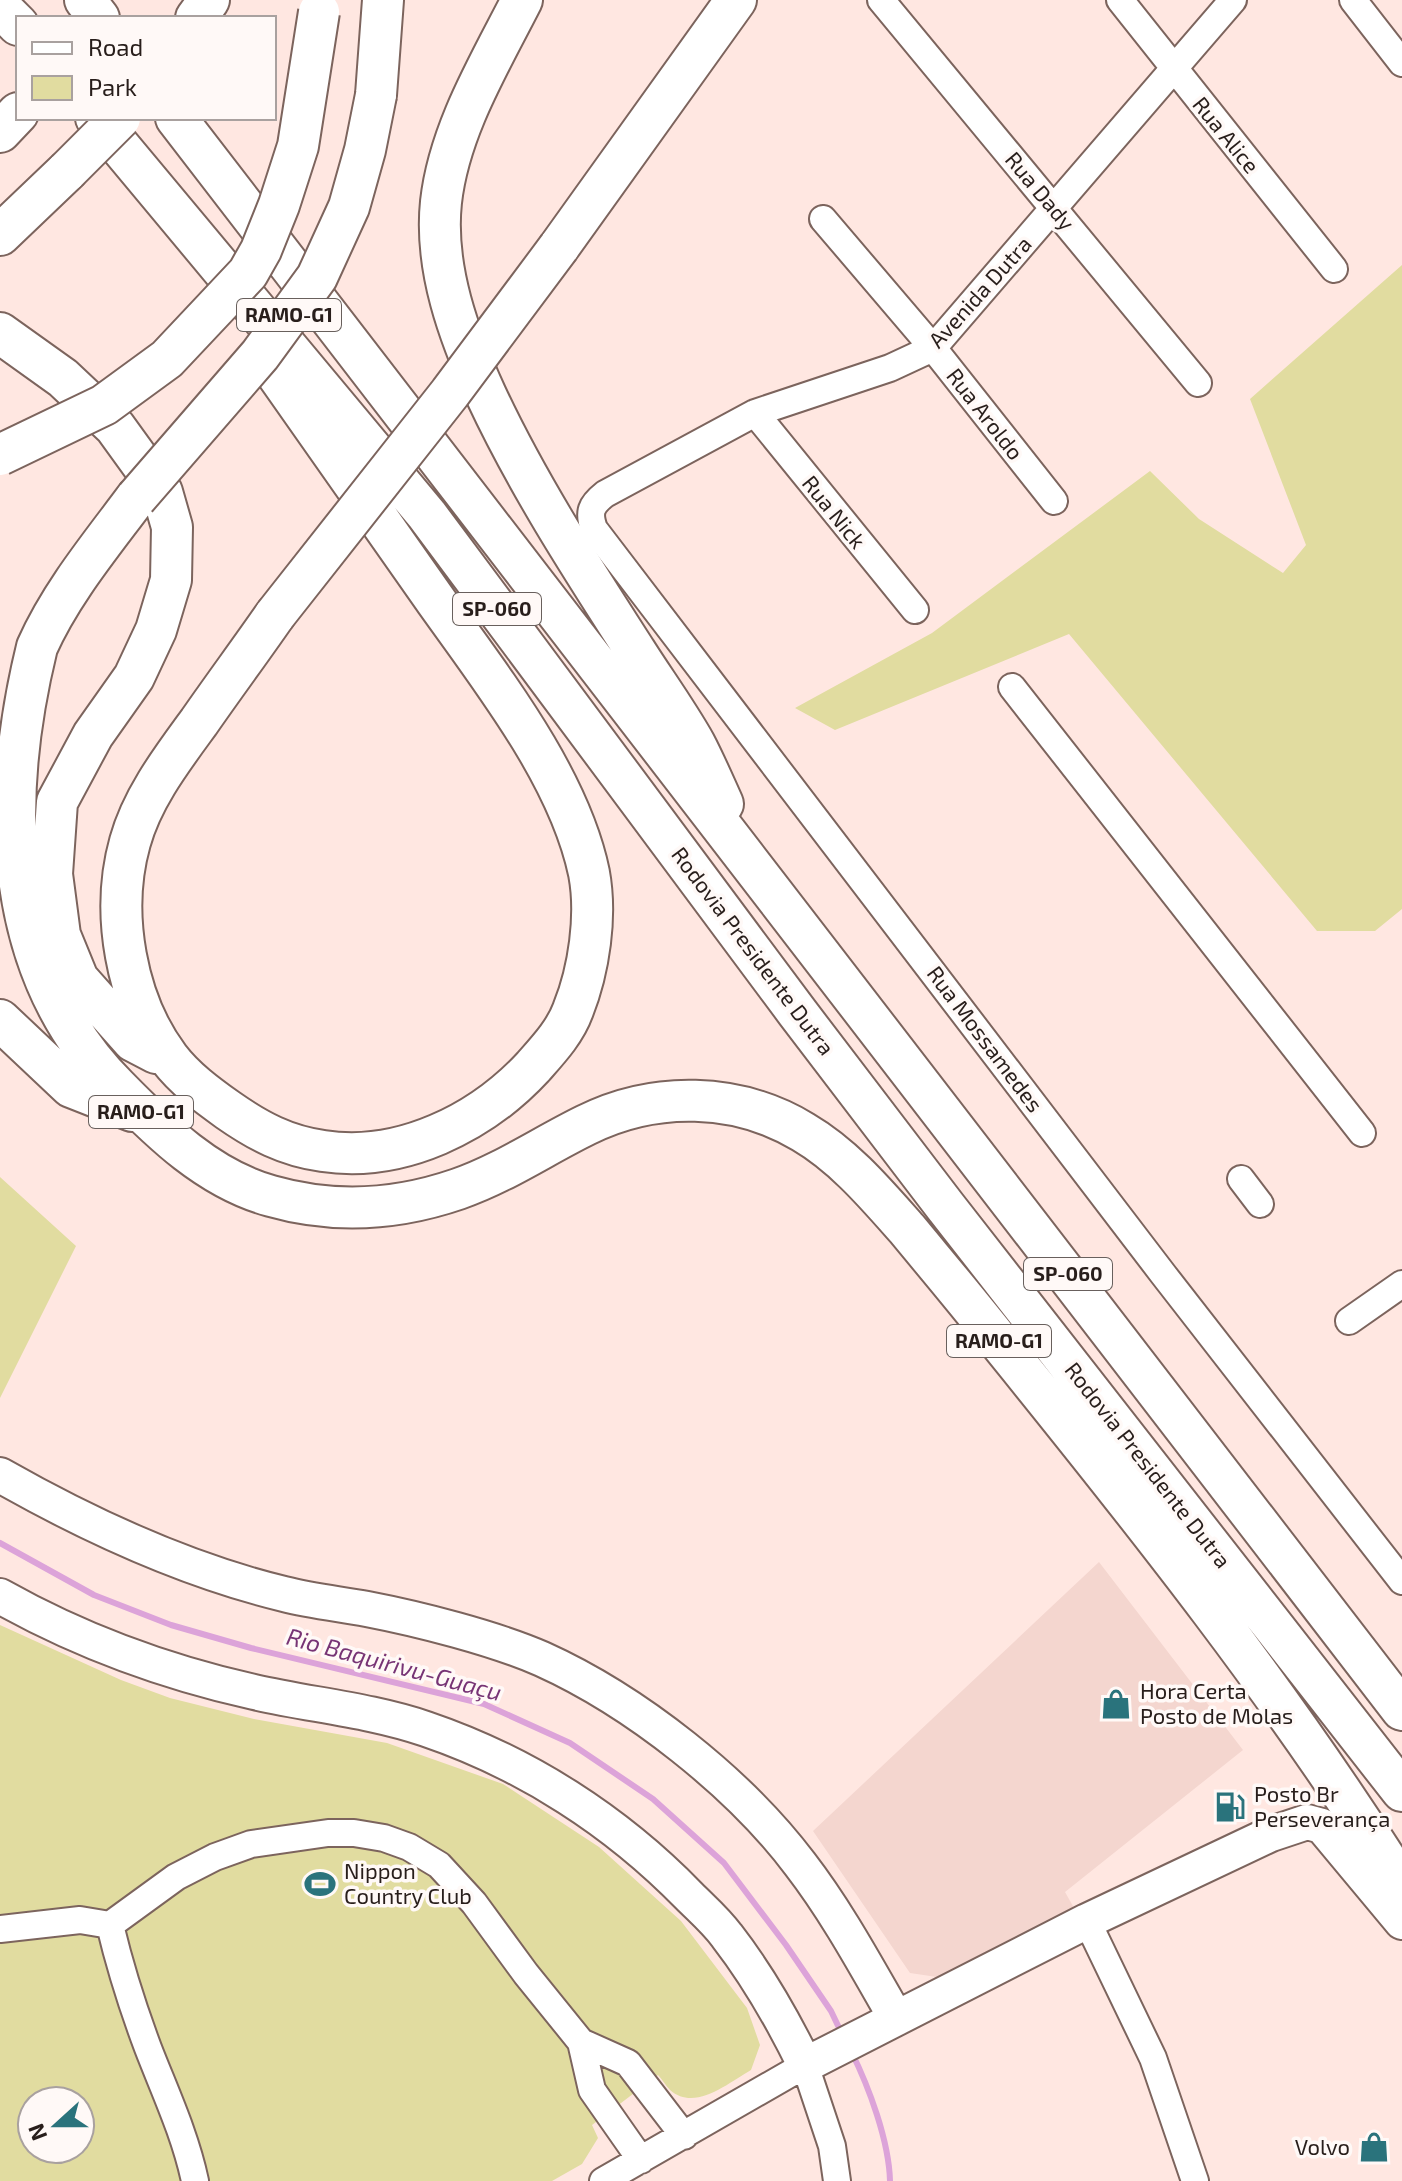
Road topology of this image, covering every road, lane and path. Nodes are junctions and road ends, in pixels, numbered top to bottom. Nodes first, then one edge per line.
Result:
1 (82, 0) edge
2 (116, 0) edge
3 (383, 0) edge
4 (522, 0) edge
5 (736, 0) edge
6 (881, 0) edge
7 (1120, 0) edge
8 (1233, 0) edge
9 (1353, 0) edge
10 (319, 6) edge
11 (0, 7) edge
12 (69, 16) edge
13 (98, 16) edge
14 (102, 16) edge
15 (16, 23) edge
16 (1402, 63) edge
17 (1174, 71) junction
18 (98, 120) edge
19 (118, 120) edge
20 (178, 120) edge
21 (128, 157) junction
22 (1055, 209) junction
23 (823, 219) dead end
24 (0, 235) edge
25 (1334, 269) dead end
26 (0, 333) edge
27 (933, 348) junction
28 (1198, 383) dead end
29 (755, 413) junction
30 (0, 455) edge
31 (605, 494) joint
32 (1054, 501) dead end
33 (915, 610) dead end
34 (1012, 687) dead end
35 (758, 876) junction
36 (0, 1020) edge
37 (170, 1060) junction
38 (145, 1116) junction
39 (1362, 1133) dead end
40 (1241, 1179) dead end
41 (1260, 1204) dead end
42 (1402, 1284) edge
43 (1349, 1321) dead end
44 (0, 1475) edge
45 (1402, 1581) edge
46 (0, 1596) edge
47 (1388, 1683) edge
48 (1402, 1710) edge
49 (1402, 1791) edge
50 (1402, 1885) edge
51 (1087, 1921) junction
52 (1402, 1922) edge
53 (110, 1925) junction
54 (0, 1929) edge
55 (885, 2023) junction
56 (581, 2042) junction
57 (818, 2058) junction
58 (684, 2136) junction
59 (641, 2160) junction
60 (195, 2181) edge
61 (603, 2181) edge
62 (837, 2181) edge
63 (1195, 2181) edge

1 - 12 highway
1 - 13 highway
2 - 14 highway
3 - 38 highway, RAMO-G1, bridge
4 - 35 highway
5 - 37 highway, bridge
6 - 22 street, Rua Dady
7 - 17 street, Rua Alice
8 - 17 street, Avenida Dutra
9 - 16 street
10 - 30 highway, bridge
11 - 15 highway
17 - 22 street, Avenida Dutra
17 - 25 street, Rua Alice
18 - 21 highway, Rodovia Presidente Dutra / SP-060
19 - 24 highway, bridge
20 - 35 highway, SP-060
21 - 37 highway
21 - 49 highway, Rodovia Presidente Dutra / SP-060
22 - 27 street, Avenida Dutra
22 - 28 street, Rua Dady
23 - 27 street, Rua Aroldo
26 - 37 highway
27 - 29 street, Avenida Dutra
27 - 32 street, Rua Aroldo
29 - 31 street, Avenida Dutra
29 - 33 street, Rua Nick
31 - 45 street, Rua Mossamedes
34 - 39 street
35 - 47 highway, SP-060
36 - 38 highway
38 - 50 highway, RAMO-G1
40 - 41 street
42 - 43 street
44 - 55 main road
46 - 57 main road
47 - 48 highway, SP-060
51 - 52 main road
51 - 55 main road
51 - 63 street
53 - 54 street
53 - 56 street
53 - 60 street
55 - 57 main road
56 - 58 street
56 - 59 street
57 - 58 street
57 - 62 street
58 - 59 street
59 - 61 street

